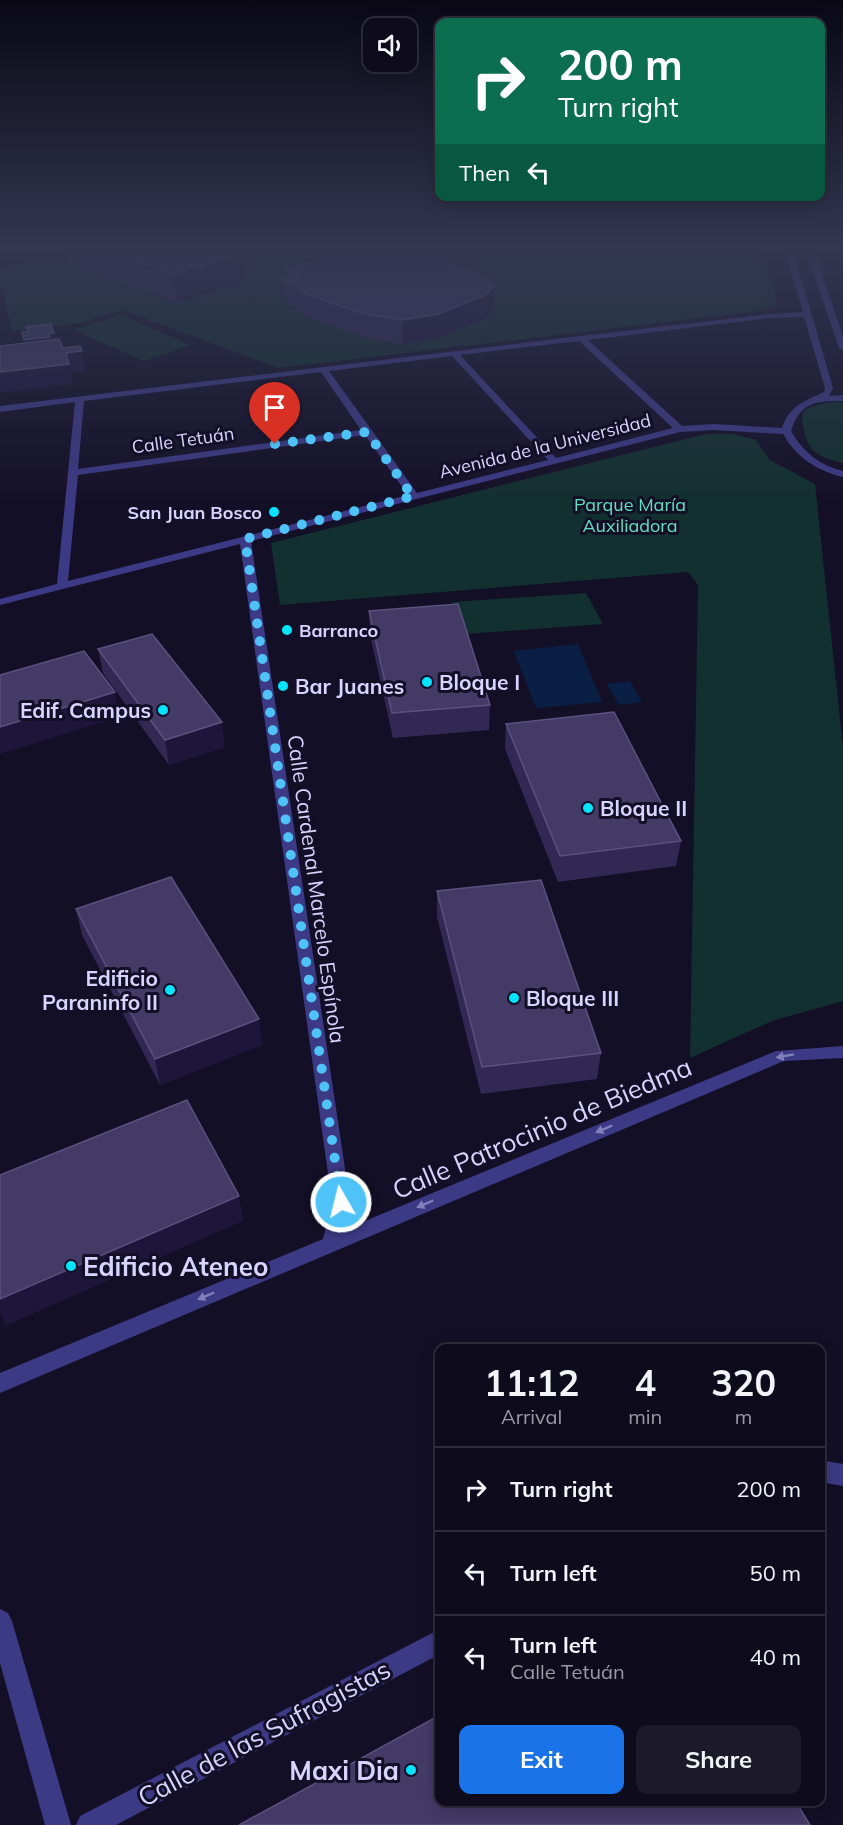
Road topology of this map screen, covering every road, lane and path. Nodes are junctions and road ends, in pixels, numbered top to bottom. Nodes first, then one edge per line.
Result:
1 (605, 335) edge
2 (815, 335) edge
3 (581, 338) junction
4 (454, 354) junction
5 (324, 370) junction
6 (843, 398) edge
7 (81, 399) junction
8 (814, 400) junction
9 (0, 409) edge
10 (680, 429) junction
11 (786, 431) junction
12 (367, 432) junction
13 (553, 460) junction
14 (75, 472) junction
15 (843, 474) edge
16 (414, 496) junction
17 (245, 539) junction
18 (62, 587) junction
19 (0, 602) edge
20 (843, 1052) edge
21 (331, 1243) junction
22 (0, 1383) edge
23 (825, 1472) edge
24 (843, 1475) edge
25 (0, 1621) edge
26 (435, 1644) edge
27 (58, 1825) edge
28 (89, 1825) edge

1 - 3 street
2 - 8 street
3 - 4 street
3 - 10 street
4 - 5 street
4 - 13 street
5 - 7 street
5 - 12 street
6 - 8 street
7 - 9 street
7 - 14 street
8 - 11 street
10 - 11 street, Avenida de la Universidad
10 - 13 street, Avenida de la Universidad
11 - 15 street
12 - 14 street, Calle Tetuán
12 - 16 street
13 - 16 street, Avenida de la Universidad
14 - 18 street
16 - 17 street, Avenida de la Universidad
17 - 18 street, Avenida de la Universidad
17 - 21 street, Calle Cardenal Marcelo Espínola
18 - 19 street, Avenida de la Universidad
20 -> 21 street, Calle Patrocinio de Biedma
21 -> 22 street, Calle Patrocinio de Biedma
23 - 24 street
25 - 27 street
26 - 28 street, Calle de las Sufragistas

